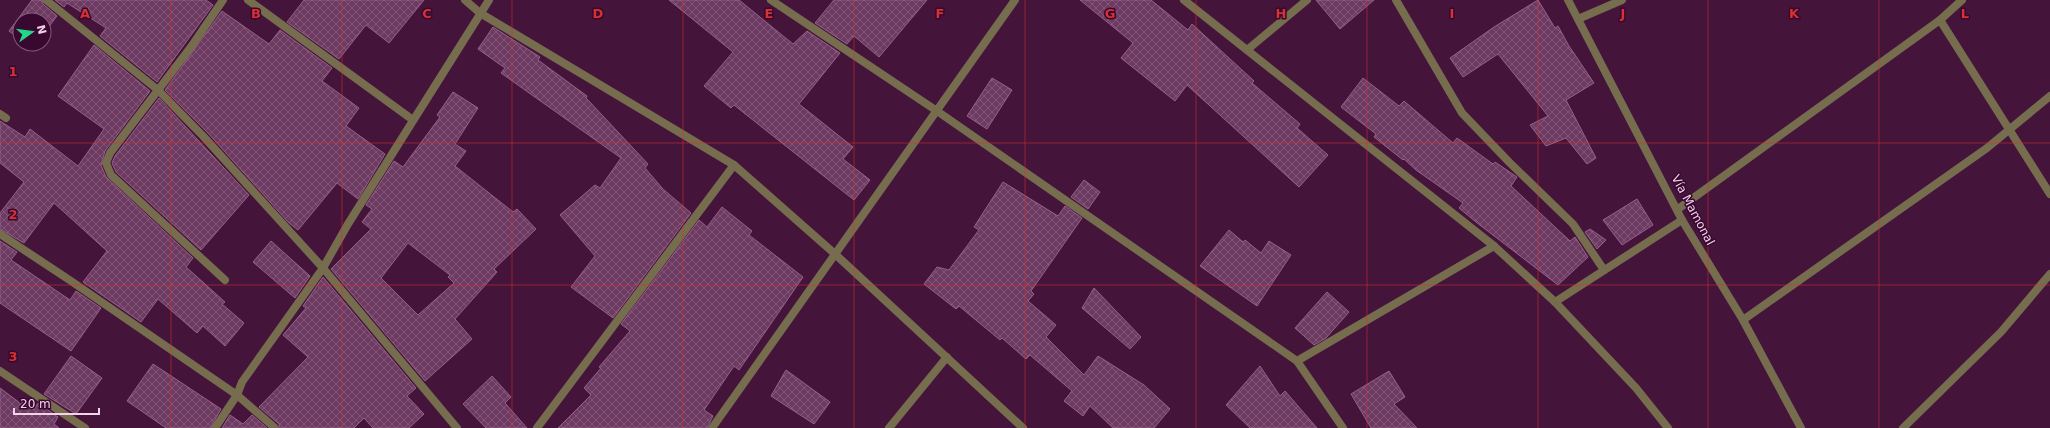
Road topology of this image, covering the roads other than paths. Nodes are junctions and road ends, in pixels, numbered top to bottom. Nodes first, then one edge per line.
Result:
1 (46, 0) edge
2 (223, 0) edge
3 (248, 0) edge
4 (465, 0) edge
5 (489, 0) edge
6 (771, 0) edge
7 (1015, 0) edge
8 (1184, 0) edge
9 (1307, 0) edge
10 (1396, 0) edge
11 (1568, 0) edge
12 (1622, 0) edge
13 (1962, 0) edge
14 (480, 13) junction
15 (1578, 19) junction
16 (1940, 20) junction
17 (1247, 50) junction
18 (158, 90) junction
19 (2050, 96) edge
20 (937, 111) junction
21 (413, 120) junction
22 (2010, 129) junction
23 (734, 165) junction
24 (2050, 194) edge
25 (1678, 209) junction
26 (1682, 220) junction
27 (0, 234) edge
28 (1494, 246) junction
29 (835, 254) junction
30 (323, 268) junction
31 (1604, 270) junction
32 (2050, 274) edge
33 (225, 280) dead end
34 (1555, 302) junction
35 (1743, 320) junction
36 (947, 357) junction
37 (1297, 361) junction
38 (0, 371) edge
39 (237, 395) junction
40 (85, 428) edge
41 (215, 428) edge
42 (275, 428) edge
43 (457, 428) edge
44 (537, 428) edge
45 (712, 428) edge
46 (889, 428) edge
47 (1023, 428) edge
48 (1344, 428) edge
49 (1668, 428) edge
50 (1801, 428) edge
51 (1903, 428) edge

1 - 18 street
2 - 18 street
3 - 21 street
4 - 14 street
5 - 14 street
6 - 20 street
7 - 20 street
8 - 17 street
9 - 17 street
10 - 31 street
11 - 15 street, Vía Mamonal
12 - 15 street
13 - 16 street
14 - 21 street
14 - 23 street
15 - 25 street, Vía Mamonal
16 - 22 street
16 - 25 street
17 - 28 street
18 - 30 street
18 - 33 street
19 - 22 street
20 - 29 street
20 - 37 street
21 - 30 street
22 - 24 street
22 - 35 street
23 - 29 street
23 - 44 street
25 - 26 street, Vía Mamonal
26 - 31 street
26 - 35 street, Vía Mamonal
27 - 39 street
28 - 34 street
28 - 37 street
29 - 36 street
29 - 45 street
30 - 39 street
30 - 43 street
31 - 34 street
32 - 51 street
34 - 49 street
35 - 50 street, Vía Mamonal
36 - 46 street
36 - 47 street
37 - 48 street
38 - 40 street
39 - 41 street
39 - 42 street

